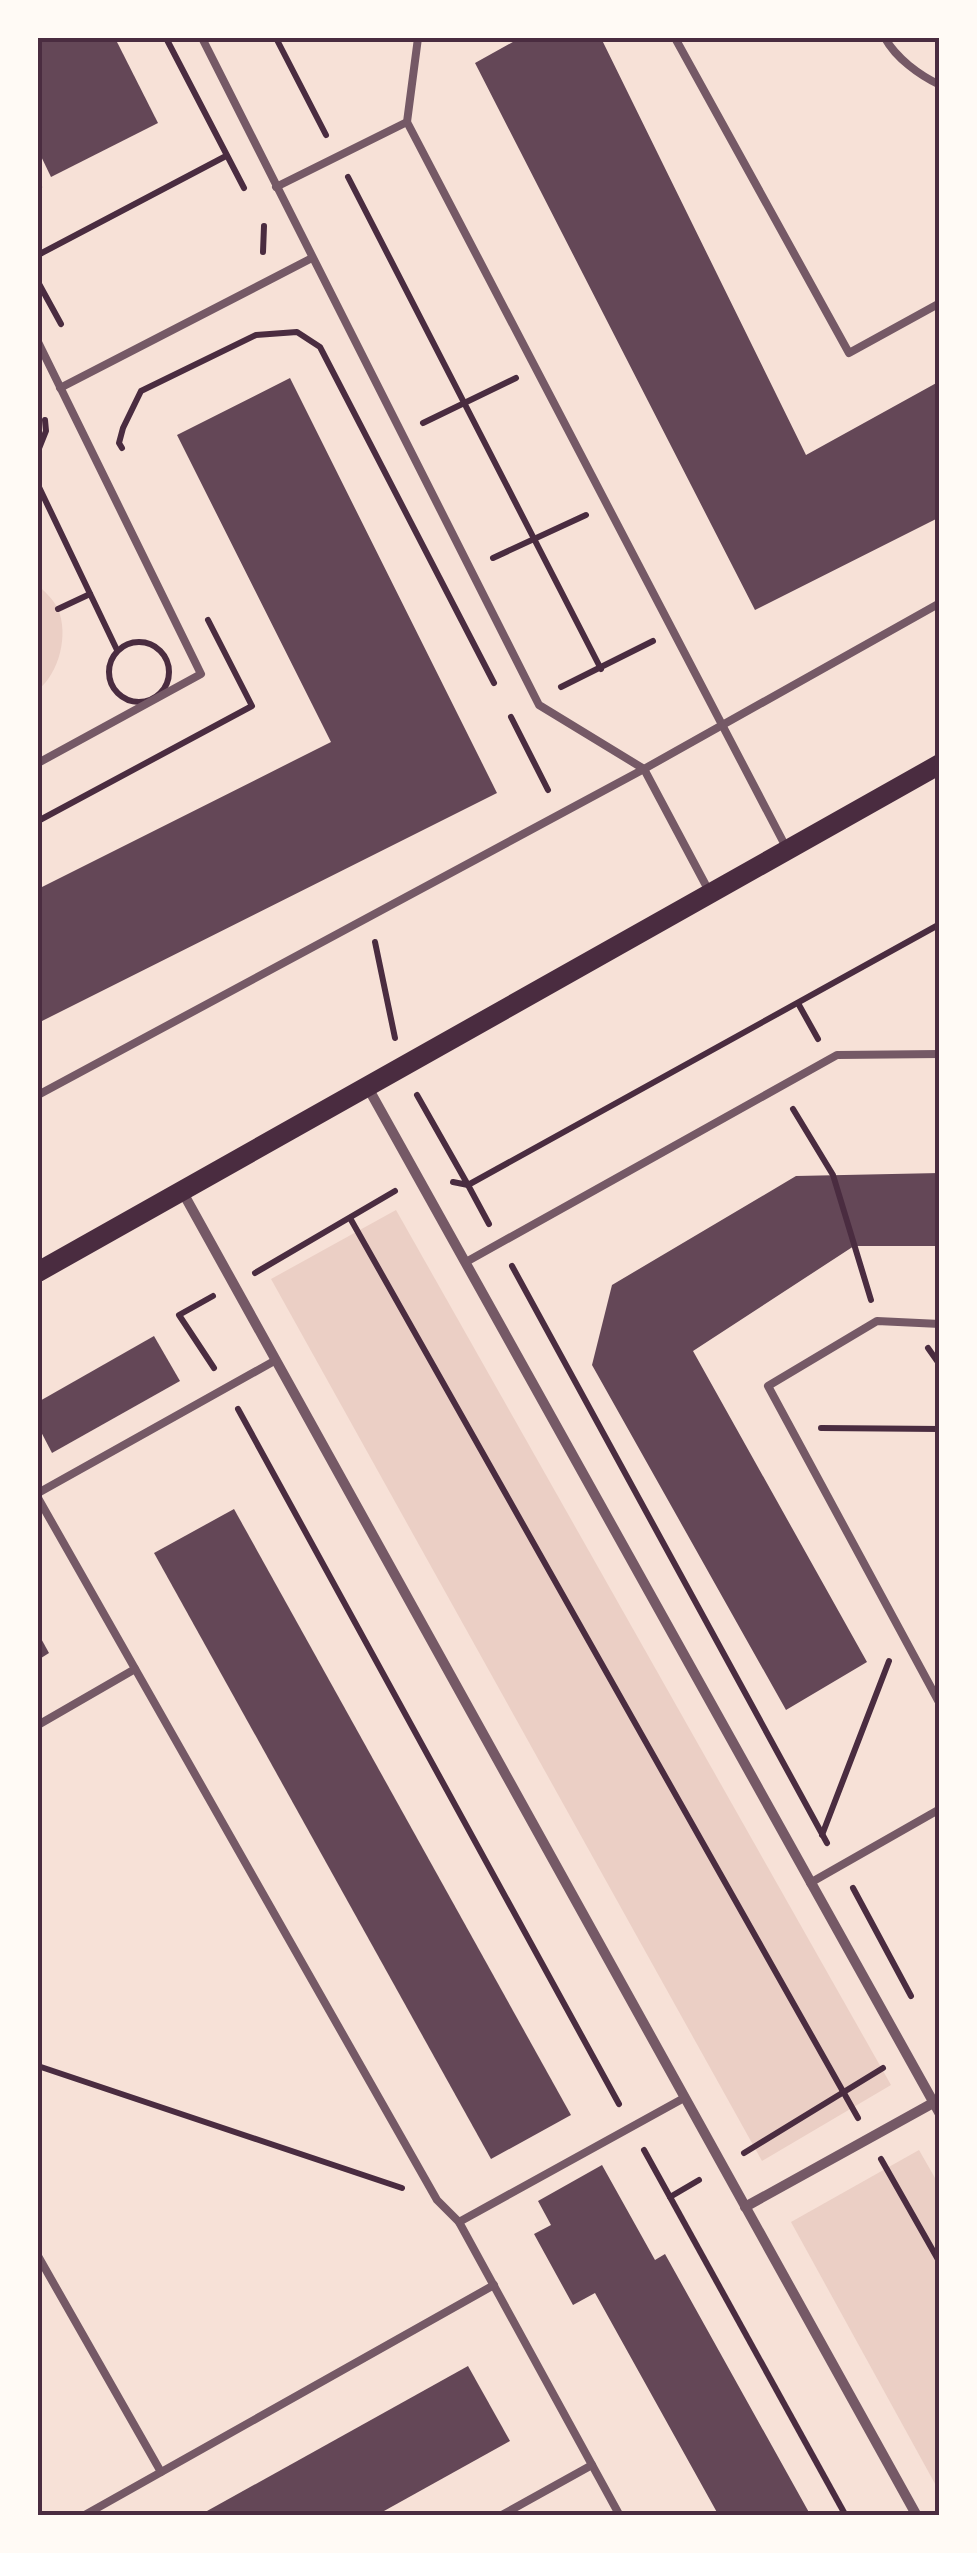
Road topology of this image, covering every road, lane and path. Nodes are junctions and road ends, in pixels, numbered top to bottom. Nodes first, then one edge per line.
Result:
1 (166, 38) edge
2 (202, 38) edge
3 (276, 38) edge
4 (418, 38) edge
5 (676, 38) edge
6 (885, 38) edge
7 (940, 84) edge
8 (407, 122) junction
9 (226, 156) junction
10 (340, 156) junction
11 (276, 187) junction
12 (250, 200) dead end
13 (258, 214) dead end
14 (38, 255) edge
15 (312, 258) junction
16 (260, 260) dead end
17 (38, 282) edge
18 (940, 303) edge
19 (69, 340) dead end
20 (38, 342) edge
21 (535, 369) junction
22 (60, 388) junction
23 (464, 404) junction
24 (42, 406) dead end
25 (401, 433) junction
26 (38, 451) edge
27 (128, 460) dead end
28 (38, 484) edge
29 (606, 505) junction
30 (535, 540) junction
31 (470, 568) junction
32 (90, 594) junction
33 (940, 603) edge
34 (58, 609) dead end
35 (208, 618) dead end
36 (671, 631) junction
37 (117, 651) junction
38 (601, 669) junction
39 (498, 692) dead end
40 (536, 698) junction
41 (148, 702) junction
42 (507, 709) dead end
43 (721, 726) junction
44 (38, 763) edge
45 (940, 764) edge
46 (644, 768) junction
47 (560, 814) junction
48 (38, 821) edge
49 (788, 849) junction
50 (710, 892) junction
51 (369, 916) junction
52 (940, 924) edge
53 (799, 1005) junction
54 (940, 1054) edge
55 (830, 1060) junction
56 (402, 1069) junction
57 (368, 1086) junction
58 (780, 1087) junction
59 (38, 1095) edge
60 (418, 1177) junction
61 (468, 1184) junction
62 (181, 1190) junction
63 (350, 1218) junction
64 (500, 1243) junction
65 (466, 1262) junction
66 (38, 1272) edge
67 (234, 1285) junction
68 (877, 1320) junction
69 (940, 1324) edge
70 (276, 1360) junction
71 (226, 1388) junction
72 (791, 1428) junction
73 (940, 1429) edge
74 (38, 1495) edge
75 (901, 1632) junction
76 (136, 1669) junction
77 (940, 1704) edge
78 (38, 1726) edge
79 (940, 1808) edge
80 (822, 1835) junction
81 (840, 1864) junction
82 (810, 1883) junction
83 (919, 2012) dead end
84 (38, 2066) edge
85 (684, 2098) junction
86 (933, 2103) junction
87 (940, 2114) edge
88 (869, 2138) junction
89 (670, 2197) dead end
90 (437, 2200) junction
91 (745, 2207) junction
92 (459, 2222) junction
93 (38, 2256) edge
94 (940, 2263) edge
95 (494, 2285) junction
96 (592, 2465) junction
97 (161, 2472) junction
98 (83, 2516) edge
99 (500, 2516) edge
100 (620, 2516) edge
101 (846, 2516) edge
102 (917, 2516) edge

1 - 9 path
2 - 11 lane
3 - 10 path
4 - 8 lane
5 - 18 lane
6 - 7 lane
8 - 10 lane
8 - 21 lane
9 - 12 path
9 - 14 path
10 - 11 lane
10 - 23 path
11 - 15 lane
13 - 16 path
15 - 22 lane
15 - 25 lane
17 - 19 path
20 - 22 lane
21 - 23 path
21 - 29 lane
22 - 41 lane
23 - 25 path
23 - 30 path
24 - 26 path
25 - 31 lane
27 - 39 path
28 - 32 path
29 - 30 path
29 - 36 lane
30 - 31 path
30 - 38 path
31 - 40 lane
32 - 34 path
32 - 37 path
33 - 43 lane
35 - 48 path
36 - 38 path
36 - 43 lane
37 - 41 path
37 - 41 path
38 - 40 path
40 - 46 lane
41 - 44 lane
42 - 47 path
43 - 46 lane
43 - 49 lane
45 - 49 main road
46 - 47 lane
46 - 50 lane
47 - 51 lane
49 - 50 main road
50 - 56 main road
51 - 56 path
51 - 59 lane
52 - 53 path
53 - 55 path
53 - 61 path
54 - 55 lane
55 - 58 lane
56 - 57 main road
56 - 61 path
57 - 60 street
57 - 62 main road
58 - 64 lane
58 - 68 path
60 - 61 path
60 - 63 path
60 - 65 street
61 - 64 path
62 - 66 main road
62 - 67 street
63 - 67 path
63 - 88 path
64 - 65 lane
64 - 80 path
65 - 82 street
67 - 70 street
67 - 71 path
68 - 69 lane
68 - 72 lane
70 - 71 lane
70 - 85 street
71 - 74 lane
72 - 73 path
72 - 75 lane
74 - 76 lane
75 - 77 lane
75 - 80 path
76 - 78 lane
76 - 90 lane
79 - 81 lane
80 - 81 path
81 - 82 lane
81 - 83 path
82 - 86 street
84 - 90 path
85 - 91 street
85 - 92 lane
86 - 87 street
86 - 88 street
88 - 91 street
88 - 94 path
89 - 101 path
90 - 92 lane
91 - 102 street
92 - 95 lane
93 - 97 lane
95 - 96 lane
95 - 97 lane
96 - 99 lane
96 - 100 lane
97 - 98 lane

